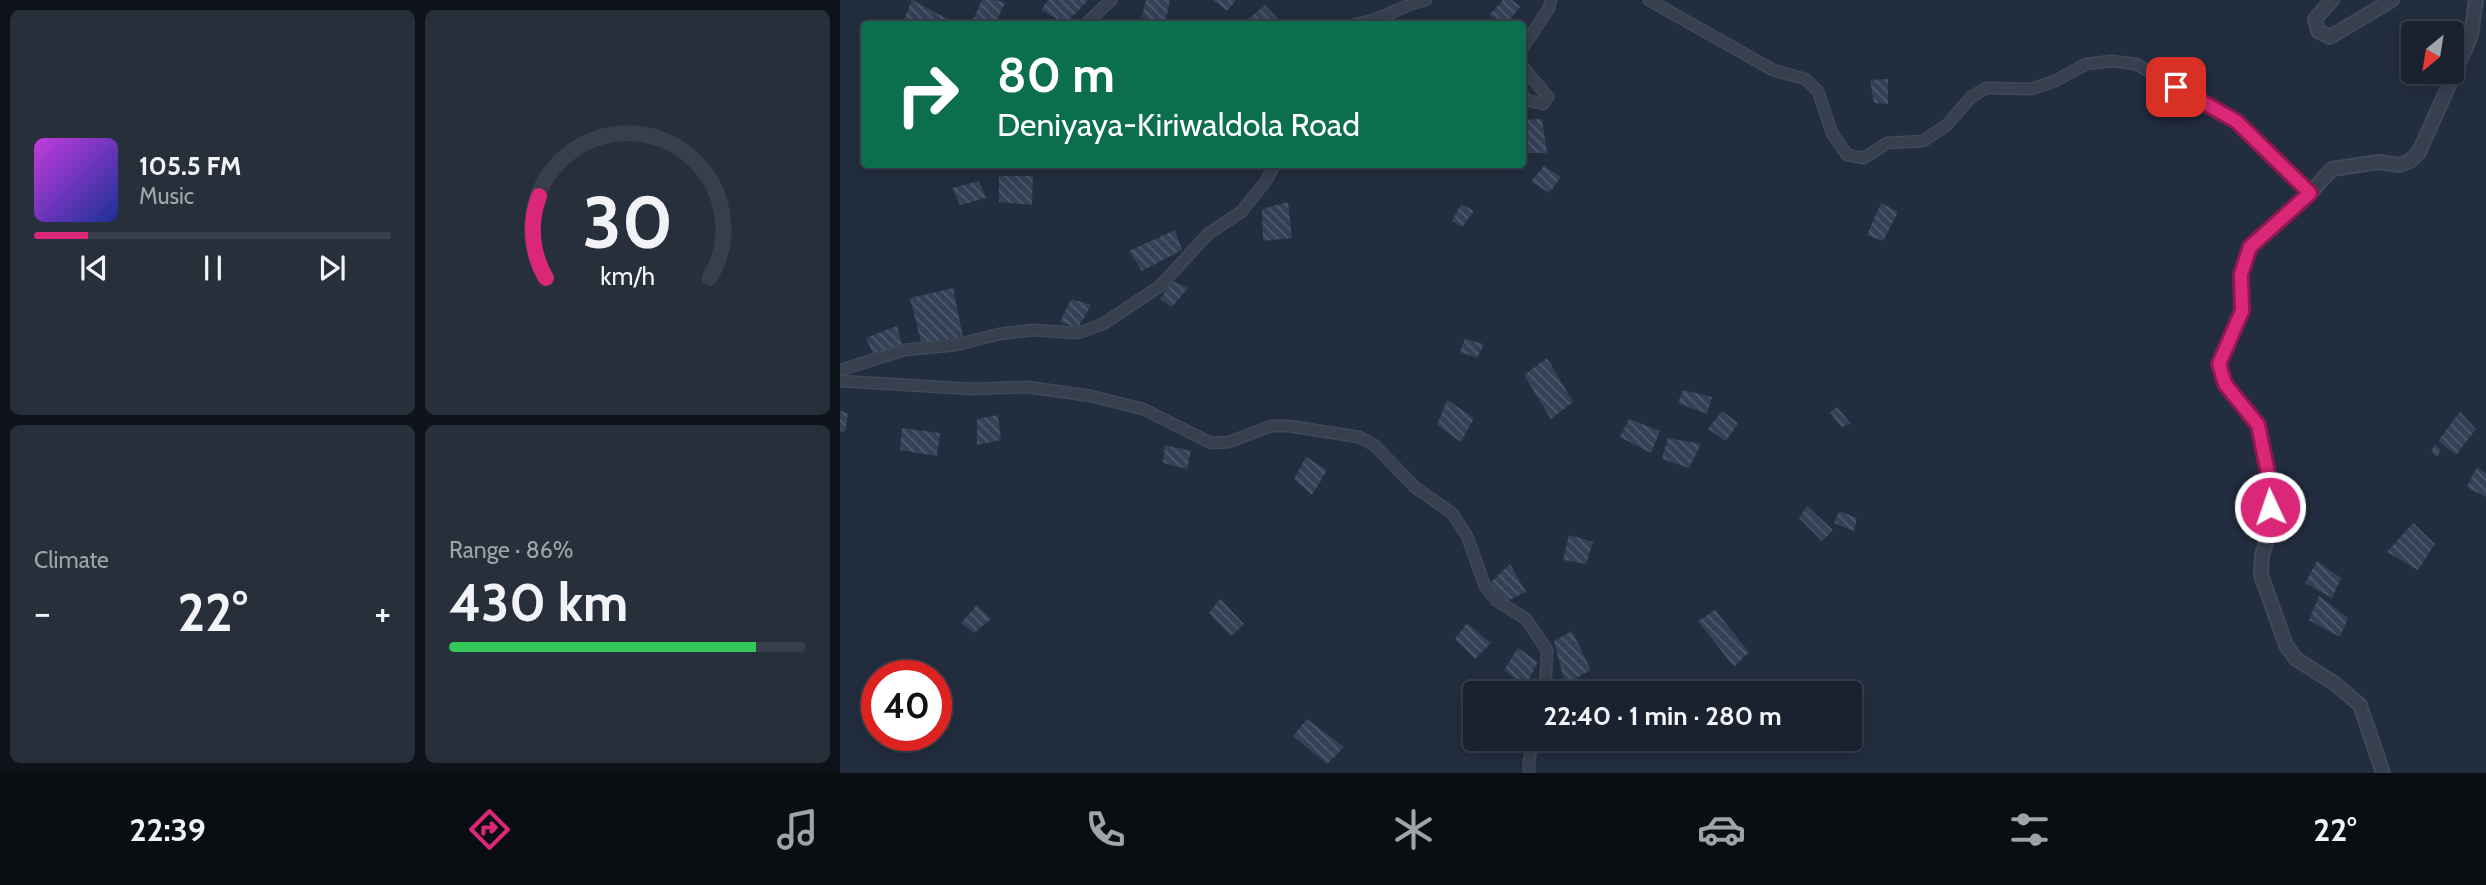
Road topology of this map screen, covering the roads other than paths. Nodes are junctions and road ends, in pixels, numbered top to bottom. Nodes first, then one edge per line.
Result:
1 (1111, 0) edge
2 (1426, 0) edge
3 (1551, 0) edge
4 (1649, 0) edge
5 (2332, 0) edge
6 (2392, 0) edge
7 (2476, 0) edge
8 (1089, 21) edge
9 (1374, 21) edge
10 (1526, 43) edge
11 (1526, 71) edge
12 (1526, 100) edge
13 (1273, 168) edge
14 (2310, 193) junction
15 (840, 370) edge
16 (840, 381) edge
17 (1546, 681) edge
18 (1531, 751) edge
19 (1529, 773) edge
20 (2383, 773) edge

1 - 8 street
2 - 9 street
3 - 10 street
4 - 14 street
5 - 6 street
7 - 14 street
11 - 12 street
13 - 15 street
14 - 20 street
16 - 17 street
18 - 19 street

